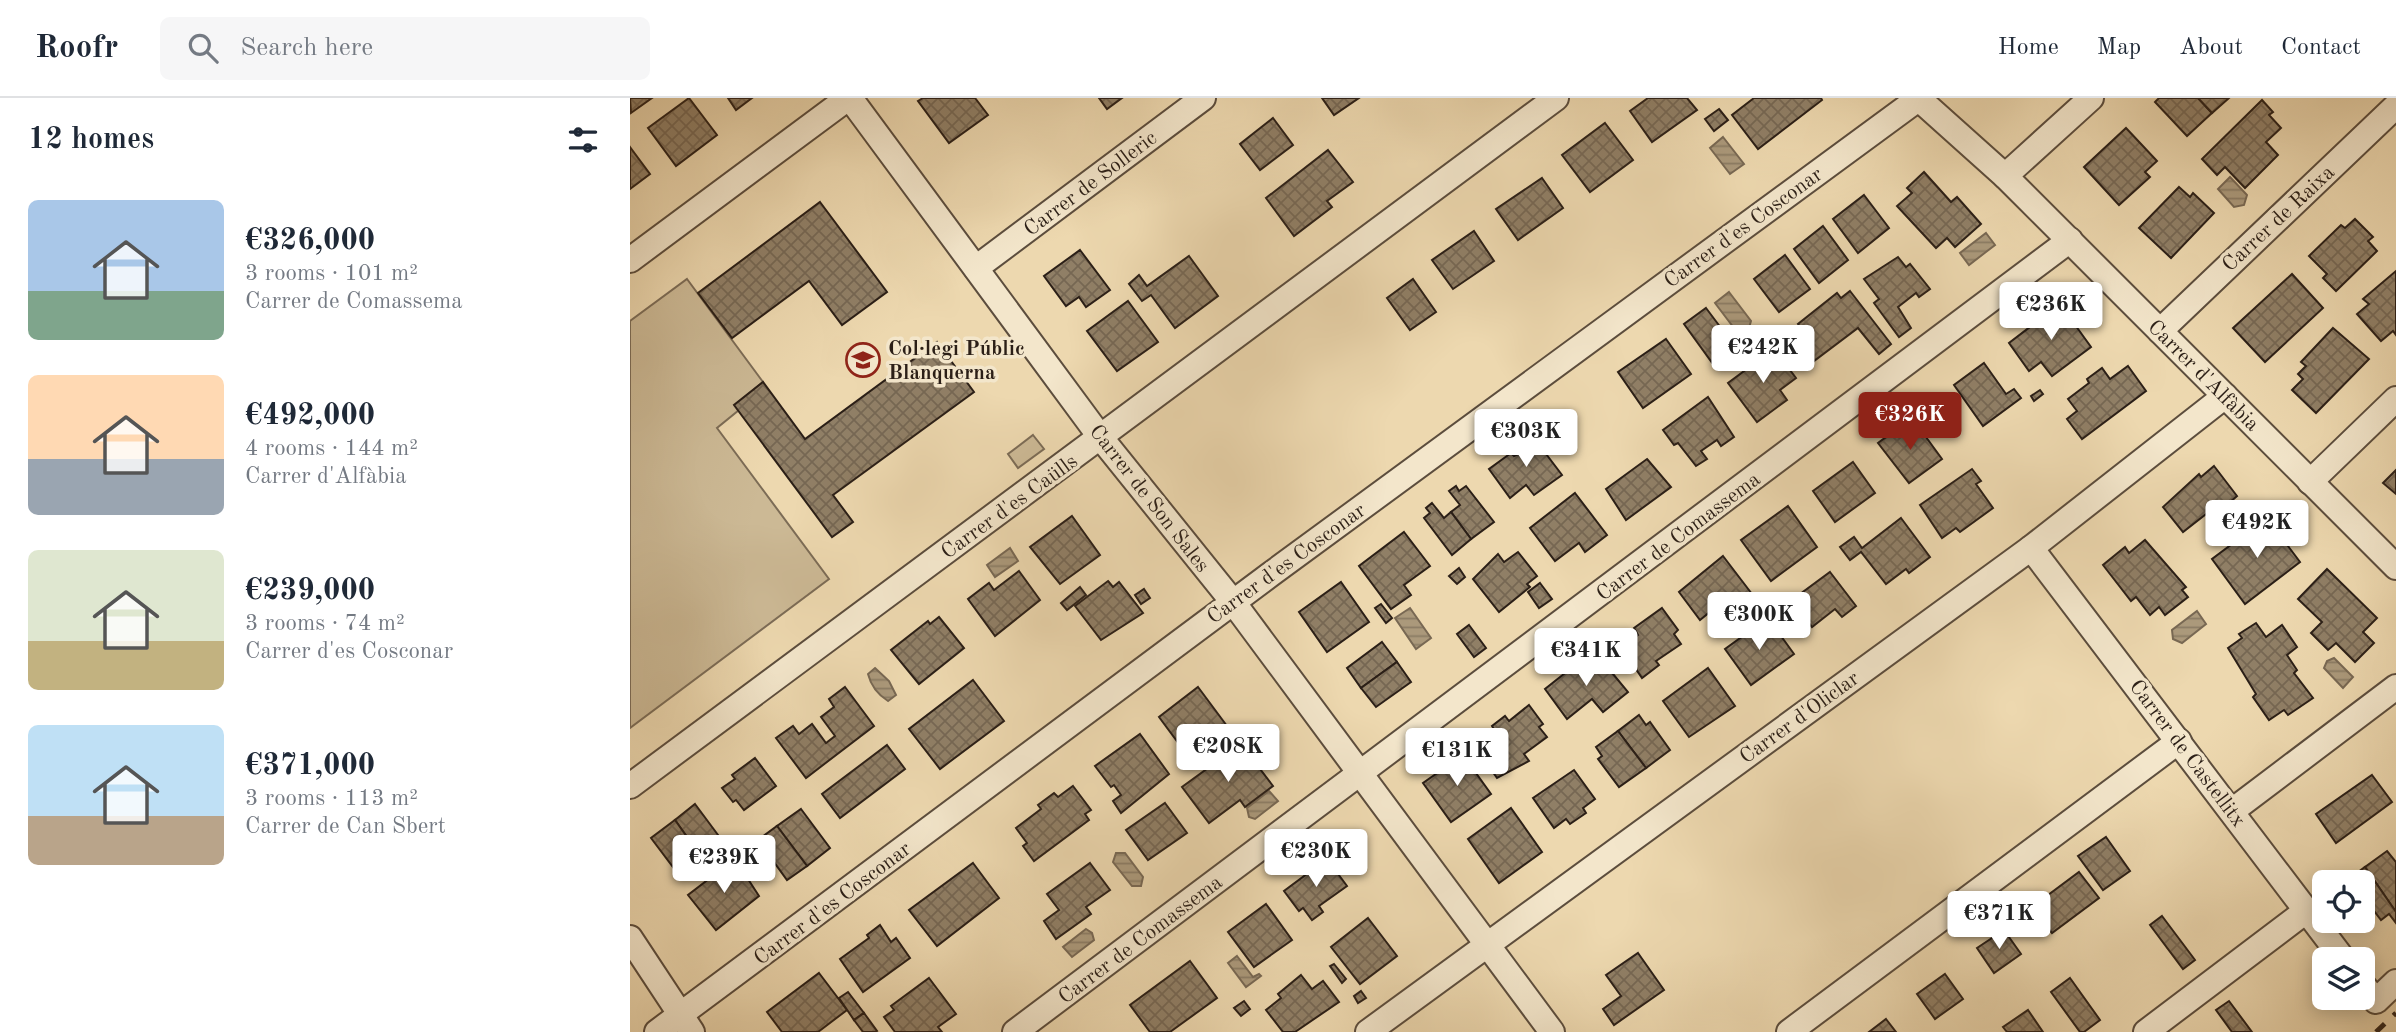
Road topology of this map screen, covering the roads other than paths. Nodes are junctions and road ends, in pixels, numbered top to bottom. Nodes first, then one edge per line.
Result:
1 (849, 98) edge
2 (1203, 98) edge
3 (1556, 98) edge
4 (1918, 98) edge
5 (2091, 98) edge
6 (2396, 106) edge
7 (2005, 176) junction
8 (2070, 240) junction
9 (630, 260) edge
10 (976, 268) junction
11 (2160, 331) junction
12 (2225, 396) junction
13 (2396, 400) edge
14 (1101, 438) junction
15 (2310, 482) junction
16 (2031, 548) junction
17 (2396, 567) edge
18 (1233, 602) junction
19 (2396, 687) edge
20 (2179, 741) junction
21 (1361, 775) junction
22 (630, 786) edge
23 (2232, 811) junction
24 (2306, 911) junction
25 (630, 938) edge
26 (1487, 944) junction
27 (2334, 947) edge
28 (2396, 982) edge
29 (2375, 990) edge
30 (686, 1024) edge
31 (657, 1032) edge
32 (1015, 1032) edge
33 (1368, 1032) edge
34 (1552, 1032) edge
35 (1789, 1032) edge
36 (2146, 1032) edge

1 - 9 street
1 - 10 street, Carrer de Son Sales
2 - 10 street, Carrer de Solleric
3 - 14 street, Carrer d'es Caülls
4 - 7 street, Carrer d'Alfàbia
4 - 18 street, Carrer d'es Cosconar
5 - 7 street
6 - 11 street, Carrer de Raixa
7 - 8 street, Carrer d'Alfàbia
8 - 11 street, Carrer d'Alfàbia
8 - 21 street, Carrer de Comassema
10 - 14 street, Carrer de Son Sales
11 - 12 street, Carrer d'Alfàbia
12 - 15 street, Carrer d'Alfàbia
12 - 16 street, Carrer d'Oliclar
13 - 15 street
14 - 18 street, Carrer de Son Sales
14 - 22 street, Carrer d'es Caülls
15 - 17 street, Carrer d'Alfàbia
16 - 20 street, Carrer de Castellitx
16 - 26 street, Carrer d'Oliclar
18 - 21 street, Carrer de Son Sales
18 - 30 street, Carrer d'es Cosconar
19 - 23 street
20 - 23 street, Carrer de Castellitx
20 - 35 street
21 - 26 street, Carrer de Son Sales
21 - 32 street, Carrer de Comassema
23 - 24 street, Carrer de Castellitx
24 - 27 street, Carrer de Castellitx
24 - 36 street
25 - 30 street
26 - 33 street, Carrer d'Oliclar
26 - 34 street, Carrer de Son Sales
28 - 29 street
30 - 31 street, Carrer d'es Cosconar

